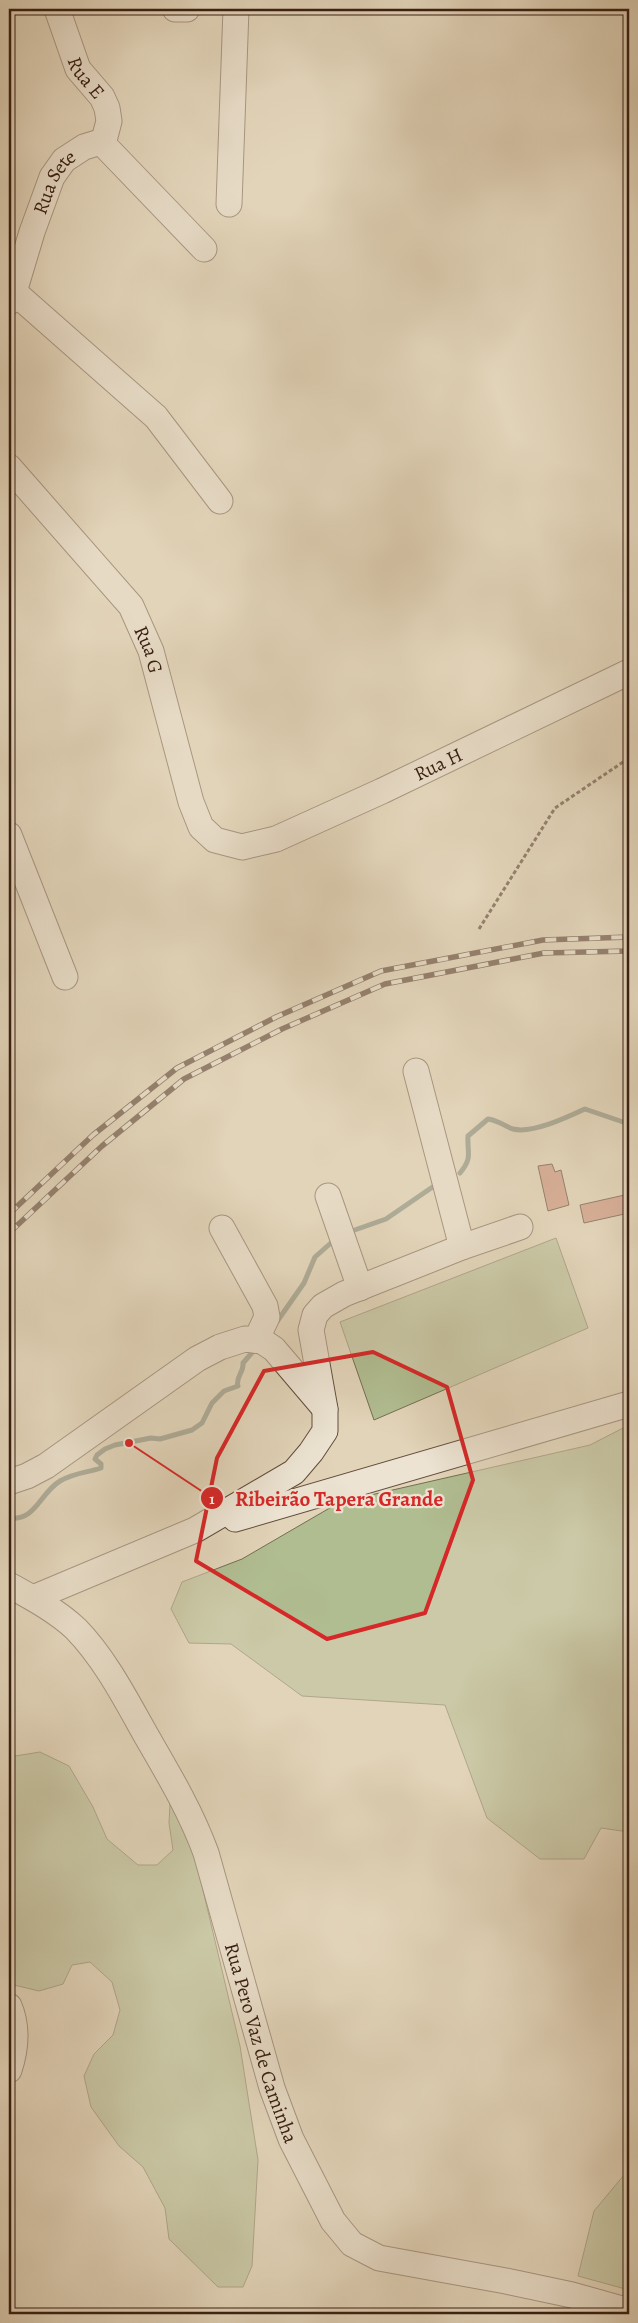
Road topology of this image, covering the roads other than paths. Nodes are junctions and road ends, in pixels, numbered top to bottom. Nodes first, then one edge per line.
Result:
1 (57, 9) edge
2 (175, 9) edge
3 (187, 9) edge
4 (236, 9) edge
5 (103, 144) junction
6 (230, 204) dead end
7 (204, 249) dead end
8 (11, 297) edge
9 (9, 467) edge
10 (220, 501) dead end
11 (629, 672) edge
12 (9, 835) edge
13 (242, 847) joint
14 (65, 977) dead end
15 (416, 1071) dead end
16 (328, 1196) dead end
17 (520, 1227) dead end
18 (222, 1228) dead end
19 (462, 1247) junction
20 (360, 1288) junction
21 (256, 1340) junction
22 (629, 1404) edge
23 (325, 1409) junction
24 (9, 1482) edge
25 (195, 1530) junction
26 (9, 1585) edge
27 (33, 1598) junction
28 (9, 2006) edge
29 (9, 2070) edge
30 (629, 2311) edge

1 - 5 street, Rua E
2 - 3 street
4 - 6 street
5 - 7 street
5 - 8 street, Rua Sete
8 - 10 street
9 - 13 street, Rua G
11 - 13 street, Rua H
12 - 14 street
15 - 19 street
16 - 20 street
17 - 19 street
18 - 21 street
19 - 20 street
20 - 23 street
21 - 23 street
21 - 24 street
22 - 25 street
23 - 25 street
25 - 27 street
26 - 27 street, Rua Pero Vaz de Caminha
27 - 30 street, Rua Pero Vaz de Caminha
28 - 29 street

